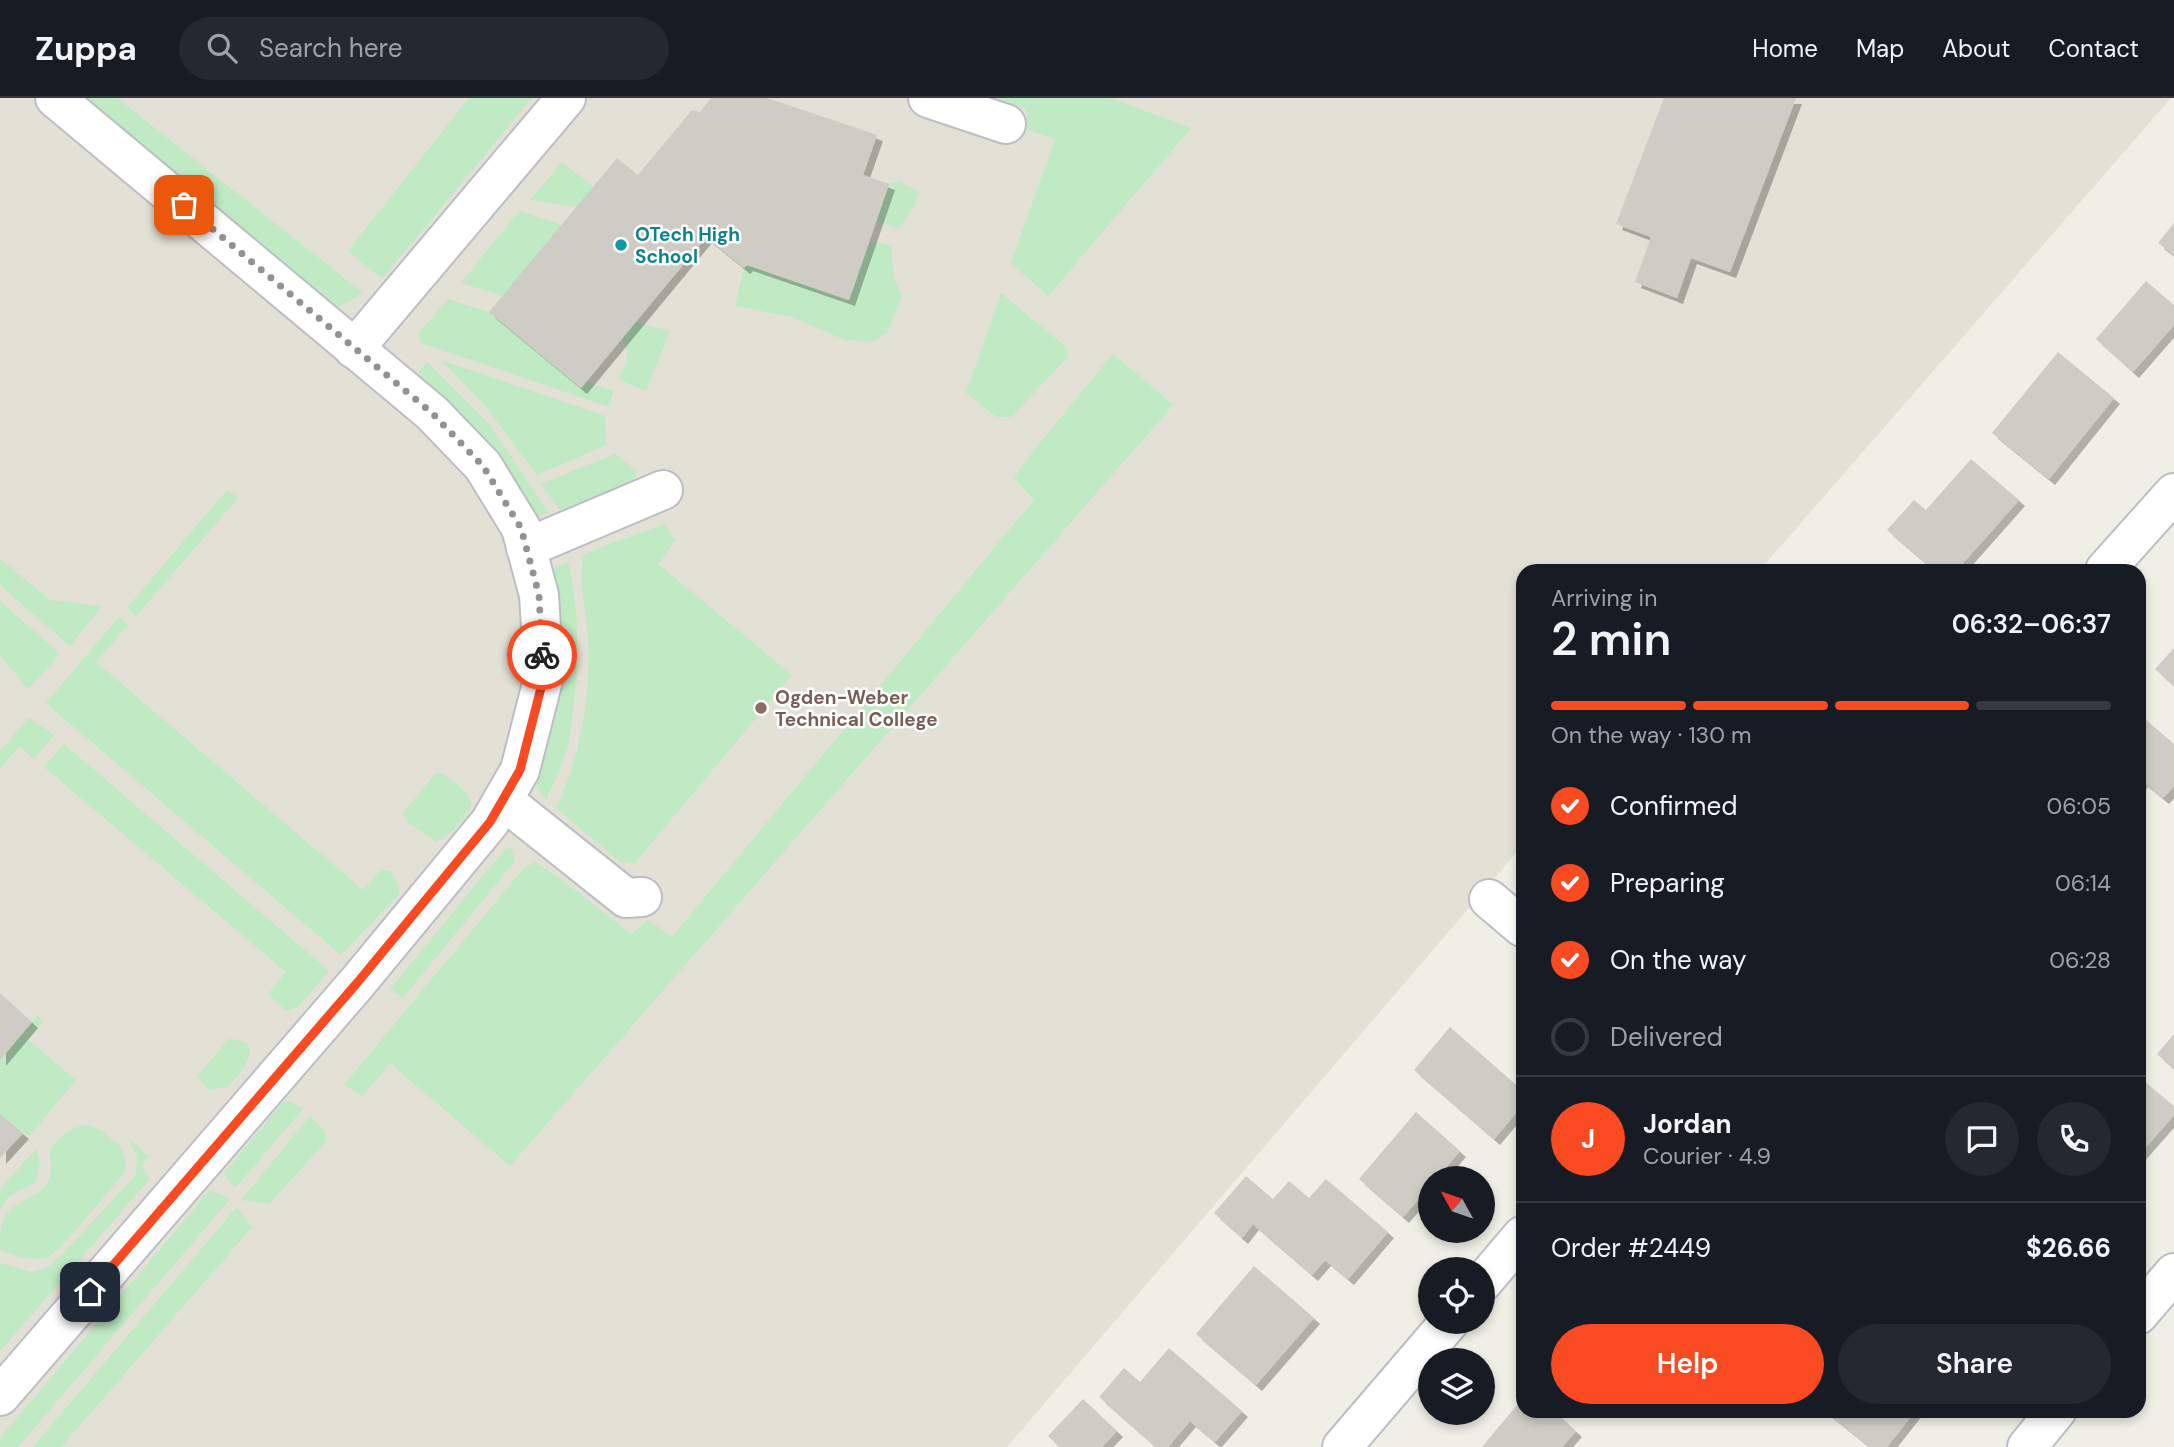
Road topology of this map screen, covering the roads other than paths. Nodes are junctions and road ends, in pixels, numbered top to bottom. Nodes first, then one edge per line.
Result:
1 (55, 98) edge
2 (566, 98) edge
3 (928, 98) edge
4 (1006, 124) dead end
5 (354, 348) junction
6 (663, 490) dead end
7 (2174, 493) edge
8 (526, 548) junction
9 (2110, 564) edge
10 (503, 800) junction
11 (642, 897) dead end
12 (1489, 900) dead end
13 (1516, 922) edge
14 (1516, 1243) edge
15 (1495, 1268) edge
16 (2174, 1273) edge
17 (2146, 1306) edge
18 (1439, 1334) edge
19 (0, 1396) edge
20 (2051, 1418) edge
21 (1342, 1447) edge
22 (2027, 1447) edge

1 - 5 street
2 - 5 street
3 - 4 street
5 - 8 street
6 - 8 street
7 - 9 street
8 - 10 street
10 - 11 street
10 - 19 street
12 - 13 street
14 - 15 street
16 - 17 street
18 - 21 street
20 - 22 street

